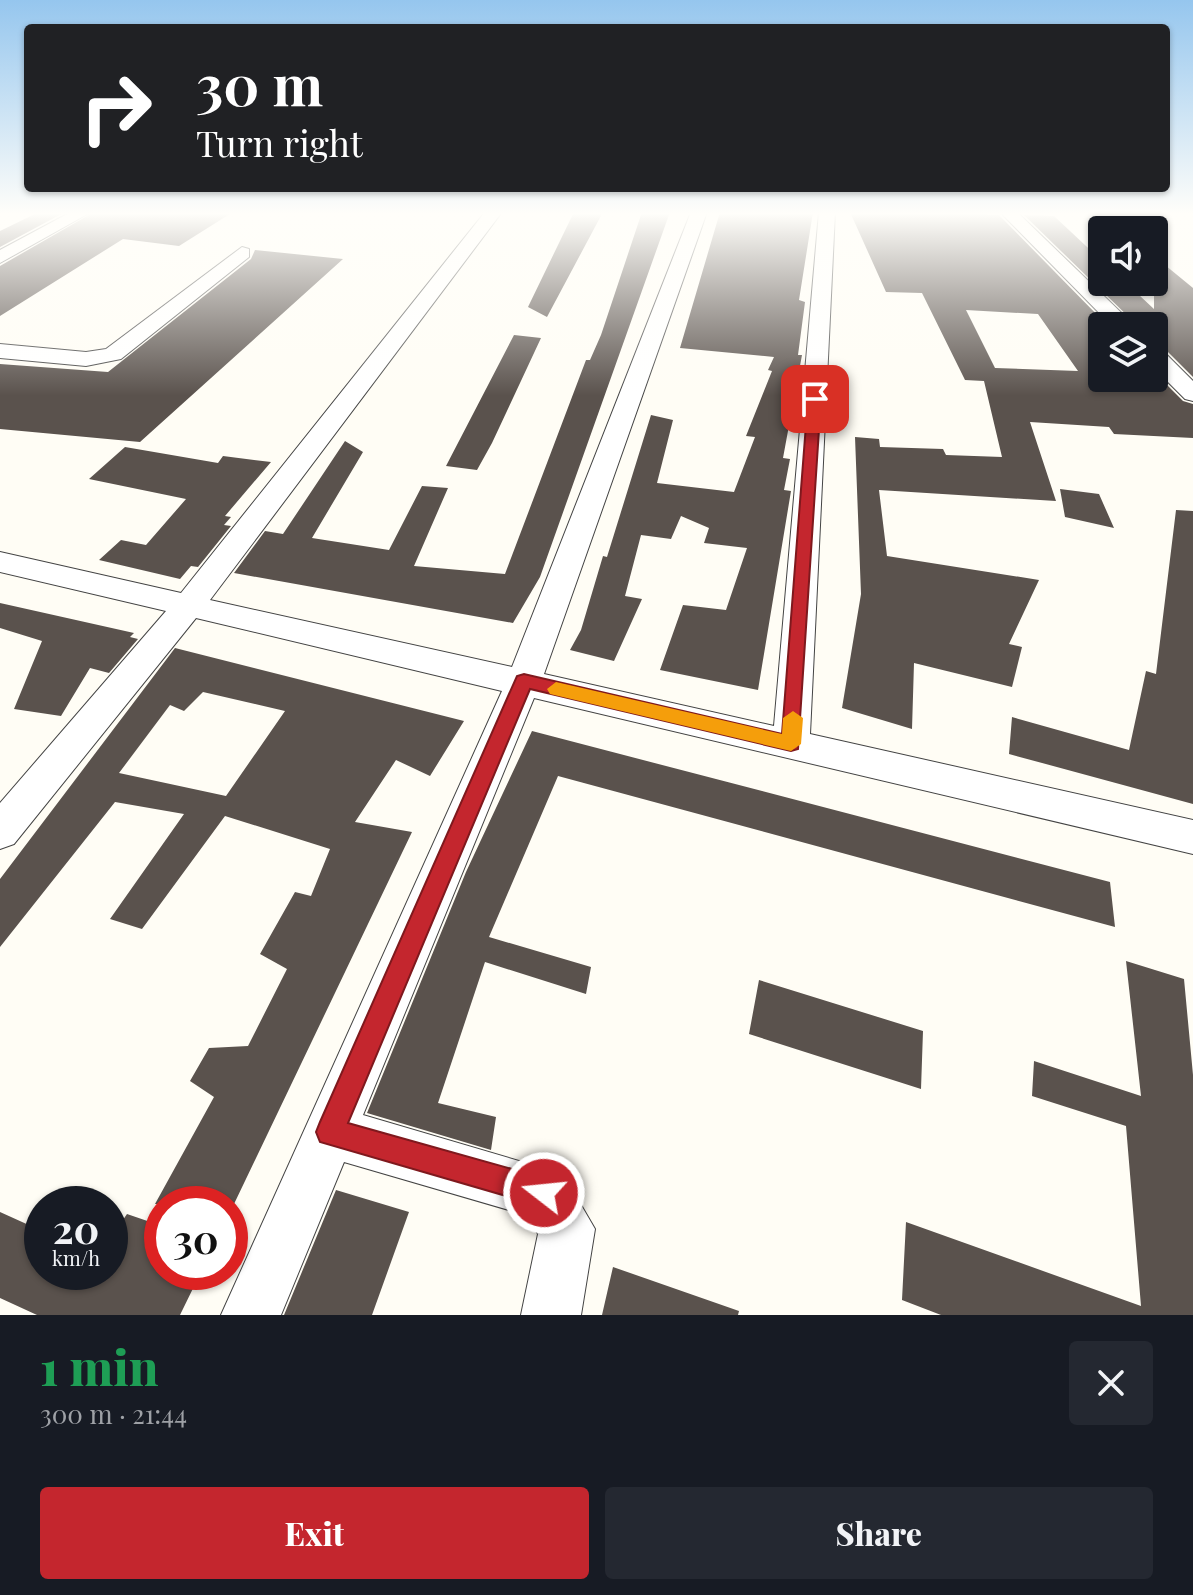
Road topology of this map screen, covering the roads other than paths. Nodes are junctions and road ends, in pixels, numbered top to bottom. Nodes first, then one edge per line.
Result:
1 (216, 273) edge
2 (446, 273) edge
3 (676, 273) edge
4 (823, 273) edge
5 (1070, 273) edge
6 (1110, 312) edge
7 (0, 351) edge
8 (1168, 369) edge
9 (1193, 394) edge
10 (0, 562) edge
11 (190, 604) junction
12 (524, 681) junction
13 (791, 744) junction
14 (0, 832) edge
15 (1193, 837) edge
16 (330, 1132) junction
17 (251, 1315) edge
18 (551, 1315) edge

1 - 7 street
2 - 11 street
3 - 12 street
4 - 13 street
5 - 6 street
8 - 9 street
10 - 11 street
11 - 12 street
11 - 14 street
12 - 13 street
12 - 16 street
13 - 15 street
16 - 17 street
16 - 18 street

